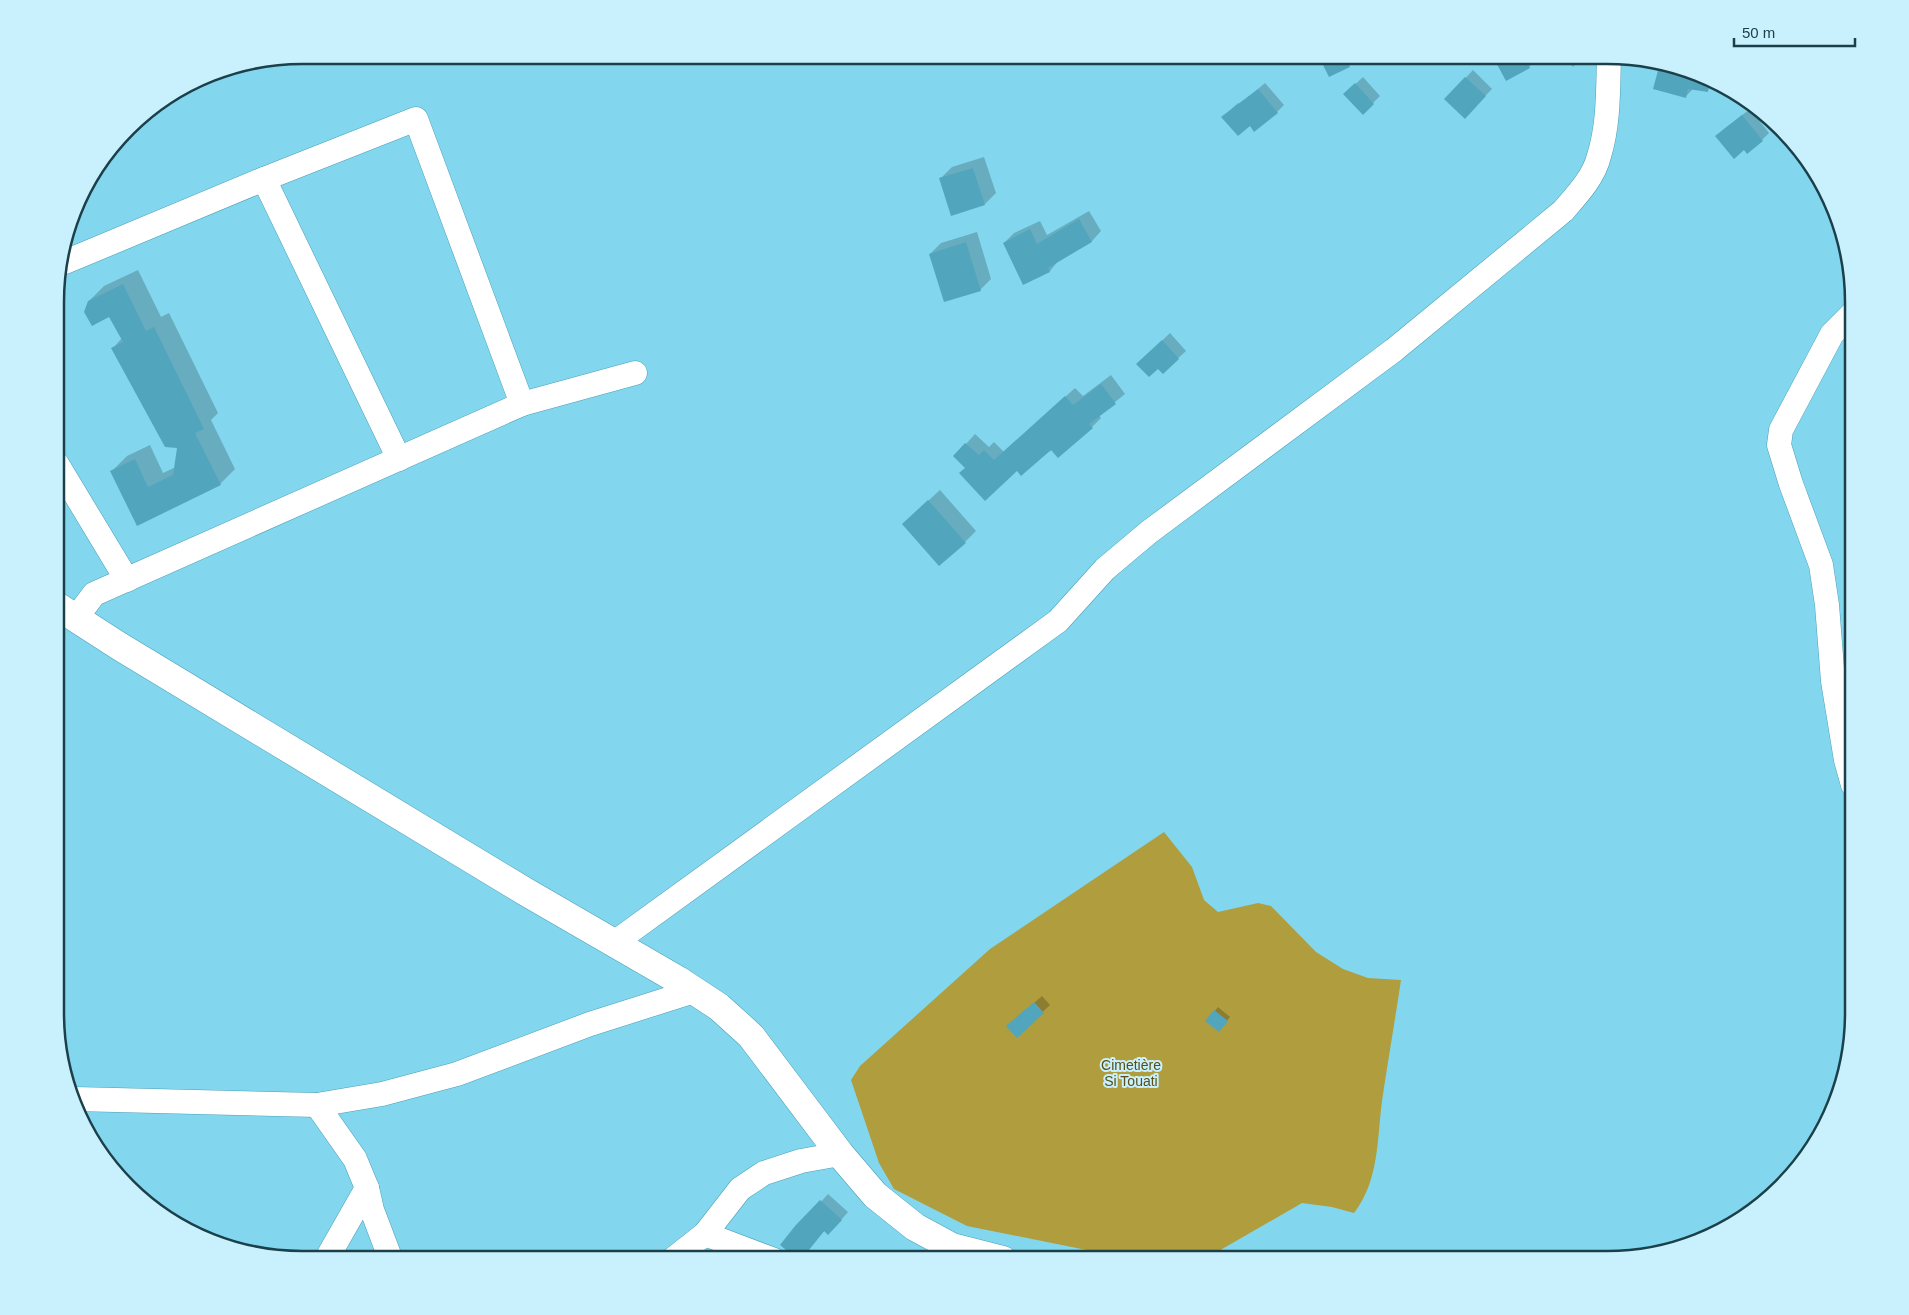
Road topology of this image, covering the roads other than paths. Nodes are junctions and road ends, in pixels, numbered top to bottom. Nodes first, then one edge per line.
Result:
1 (1609, 64) edge
2 (264, 179) junction
3 (67, 262) edge
4 (1845, 322) edge
5 (635, 373) dead end
6 (522, 404) junction
7 (399, 459) junction
8 (64, 475) edge
9 (128, 580) junction
10 (66, 612) edge
11 (1845, 754) edge
12 (614, 943) junction
13 (694, 991) junction
14 (80, 1099) edge
15 (317, 1105) junction
16 (840, 1154) junction
17 (367, 1188) junction
18 (705, 1234) junction
19 (331, 1251) edge
20 (388, 1251) edge
21 (683, 1251) edge
22 (750, 1251) edge
23 (968, 1251) edge

1 - 12 street
2 - 3 street
2 - 6 street
2 - 7 street
4 - 11 street
5 - 6 street
6 - 7 street
7 - 9 street
8 - 9 street
9 - 10 street
10 - 12 main road
12 - 13 main road
13 - 15 street
13 - 16 main road
14 - 15 street
15 - 17 street
16 - 18 street
16 - 23 main road
17 - 19 street
17 - 20 street
18 - 21 street
18 - 22 street

